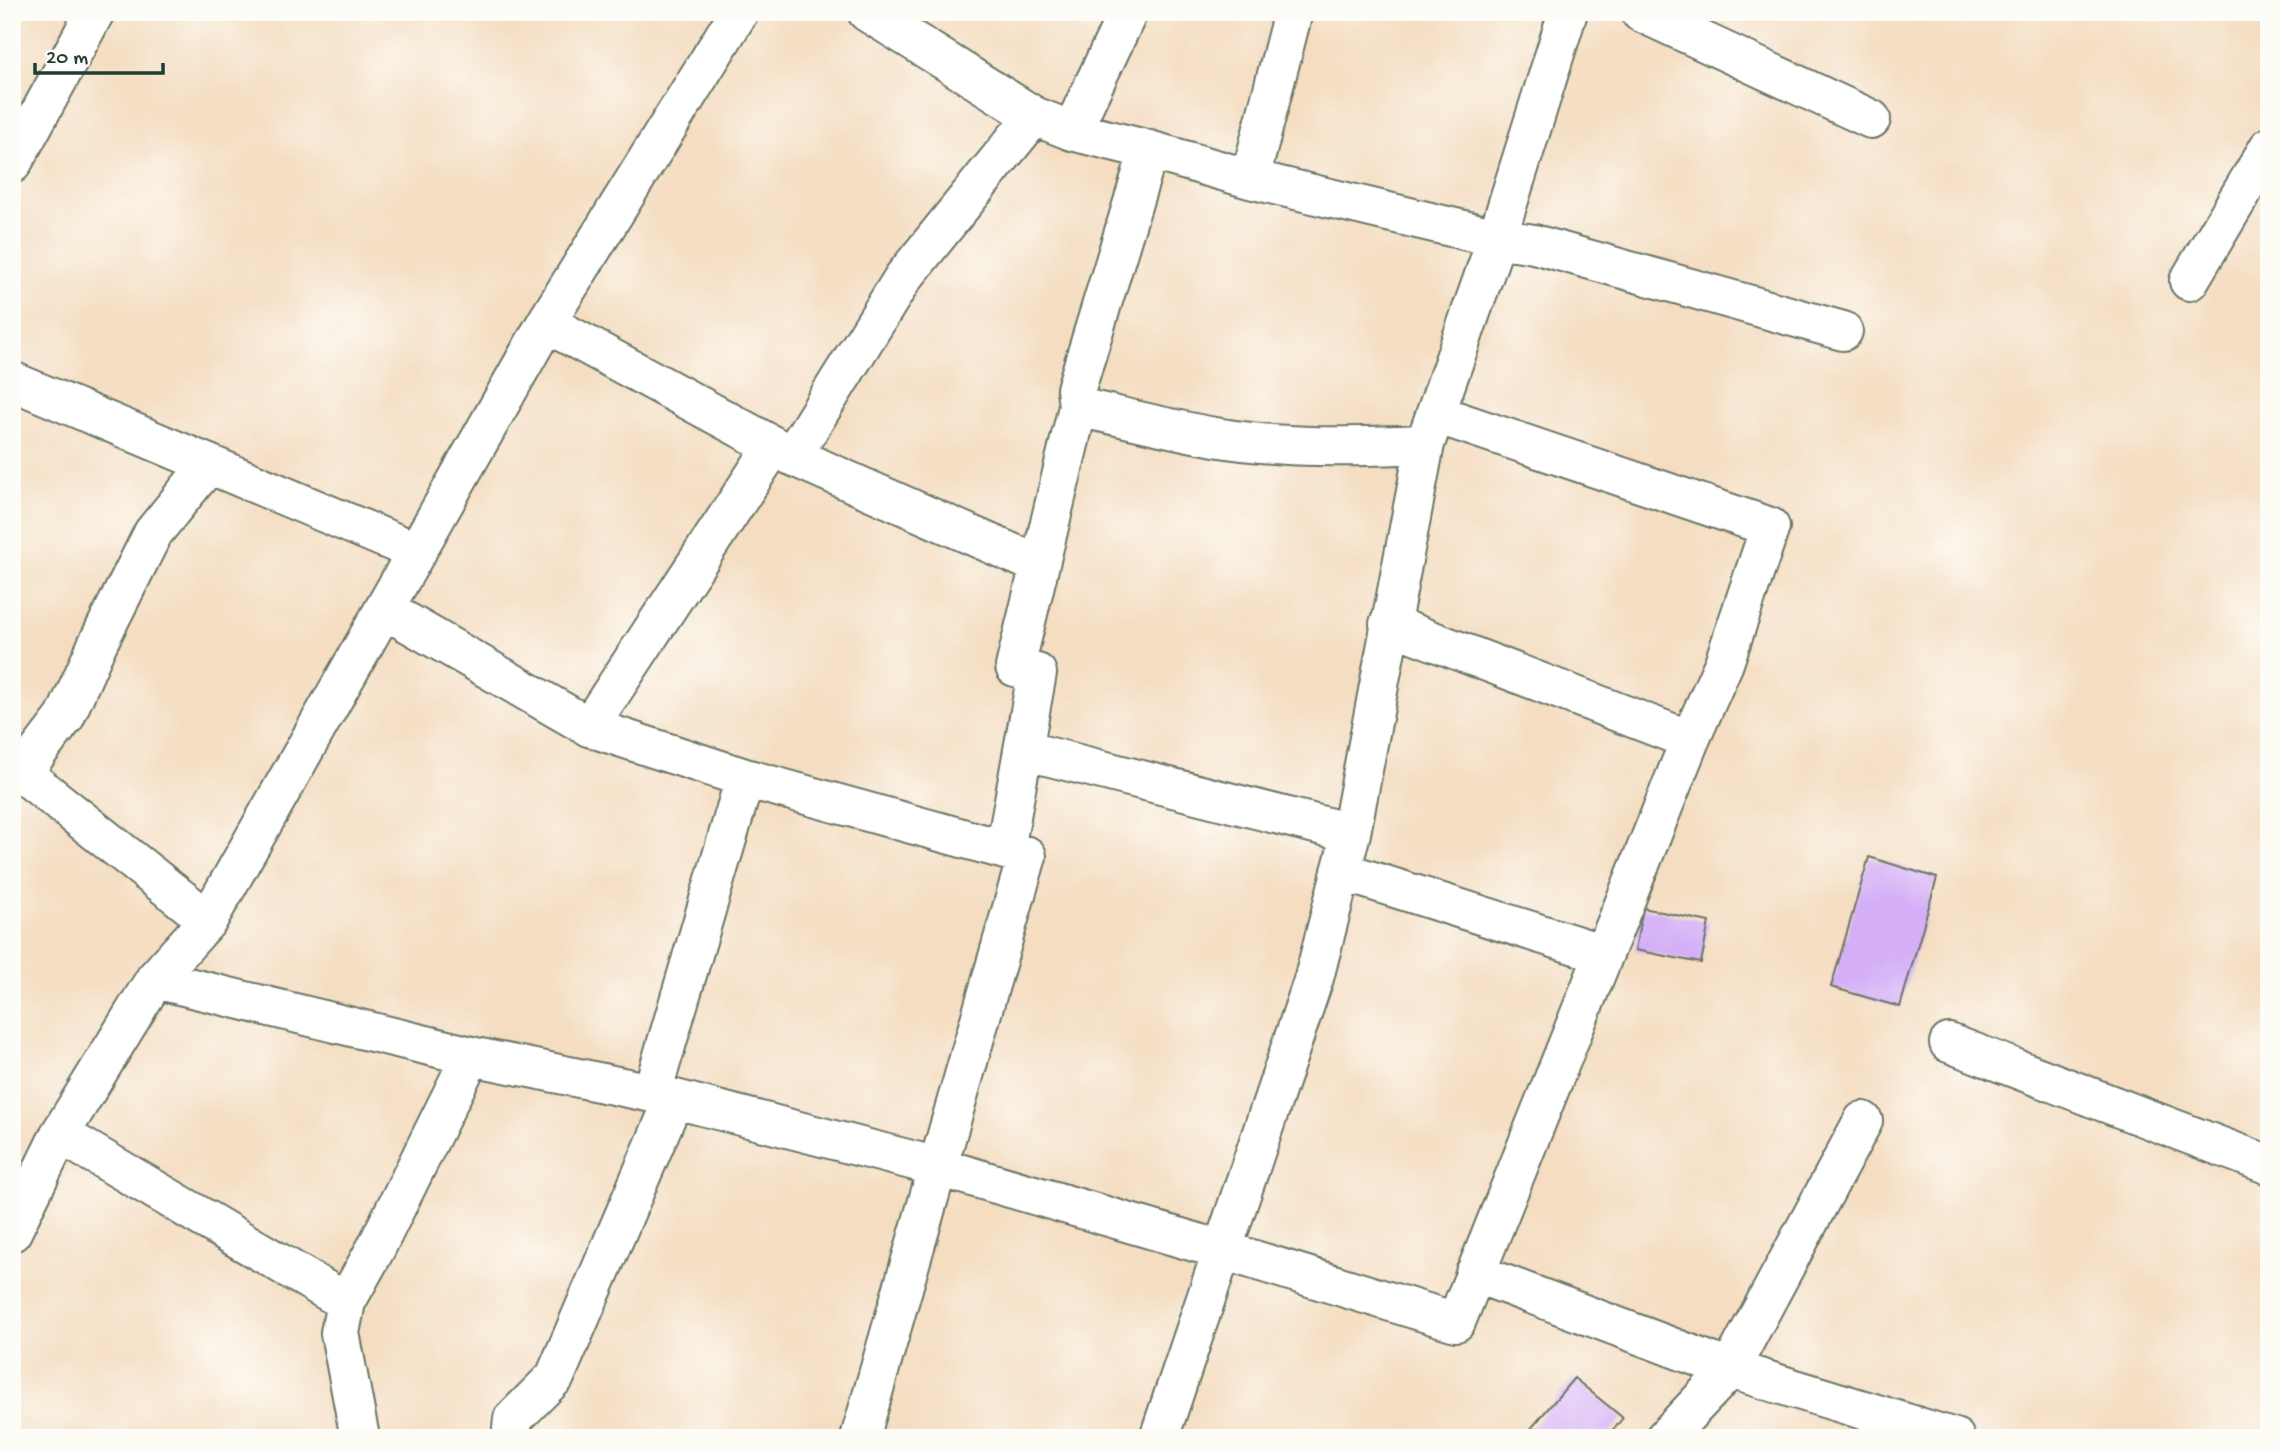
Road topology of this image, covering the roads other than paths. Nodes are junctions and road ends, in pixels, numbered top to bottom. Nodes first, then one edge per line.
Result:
1 (95, 12) edge
2 (739, 12) edge
3 (867, 12) edge
4 (1128, 12) edge
5 (1293, 12) edge
6 (1568, 12) edge
7 (1640, 12) edge
8 (1034, 116) junction
9 (1871, 118) dead end
10 (1072, 131) junction
11 (2269, 147) edge
12 (1149, 150) junction
13 (12, 164) edge
14 (1250, 180) junction
15 (1497, 238) junction
16 (2189, 281) dead end
17 (546, 323) junction
18 (1843, 331) dead end
19 (12, 381) edge
20 (1078, 407) junction
21 (1430, 429) junction
22 (782, 452) junction
23 (209, 464) junction
24 (416, 552) junction
25 (1039, 565) junction
26 (384, 609) junction
27 (1389, 624) junction
28 (589, 727) junction
29 (1690, 740) junction
30 (1023, 750) junction
31 (17, 769) edge
32 (745, 778) junction
33 (1351, 833) junction
34 (1005, 850) junction
35 (1341, 871) junction
36 (208, 920) junction
37 (1604, 954) junction
38 (155, 979) junction
39 (1949, 1043) dead end
40 (471, 1056) junction
41 (663, 1096) junction
42 (1863, 1121) dead end
43 (60, 1134) junction
44 (2269, 1165) edge
45 (938, 1167) junction
46 (12, 1232) edge
47 (1222, 1250) junction
48 (1475, 1273) junction
49 (346, 1302) junction
50 (1730, 1369) junction
51 (360, 1438) edge
52 (511, 1438) edge
53 (860, 1438) edge
54 (1159, 1438) edge
55 (1665, 1438) edge
56 (1955, 1438) edge

1 - 13 street
2 - 17 street
3 - 8 street
4 - 10 street
5 - 14 street
6 - 15 street
7 - 9 street
8 - 10 street
8 - 22 street
10 - 12 street
11 - 16 street
12 - 14 street
12 - 20 street
14 - 15 street
15 - 18 street
15 - 21 street
17 - 22 street
17 - 24 street
19 - 23 street
20 - 21 street
20 - 25 street
21 - 27 street
21 - 29 street
22 - 25 street
22 - 28 street
23 - 24 street
23 - 31 street
24 - 26 street
25 - 30 street
26 - 28 street
26 - 36 street
27 - 29 street
27 - 33 street
28 - 32 street
29 - 37 street
30 - 33 street
30 - 34 street
31 - 36 street
32 - 34 street
32 - 41 street
33 - 35 street
34 - 45 street
35 - 37 street
35 - 47 street
36 - 38 street
37 - 48 street
38 - 40 street
38 - 43 street
39 - 44 street
40 - 41 street
40 - 49 street
41 - 45 street
41 - 52 street
42 - 50 street
43 - 46 street
43 - 49 street
45 - 47 street
45 - 53 street
47 - 48 street
47 - 54 street
48 - 50 street
49 - 51 street
50 - 55 street
50 - 56 street

